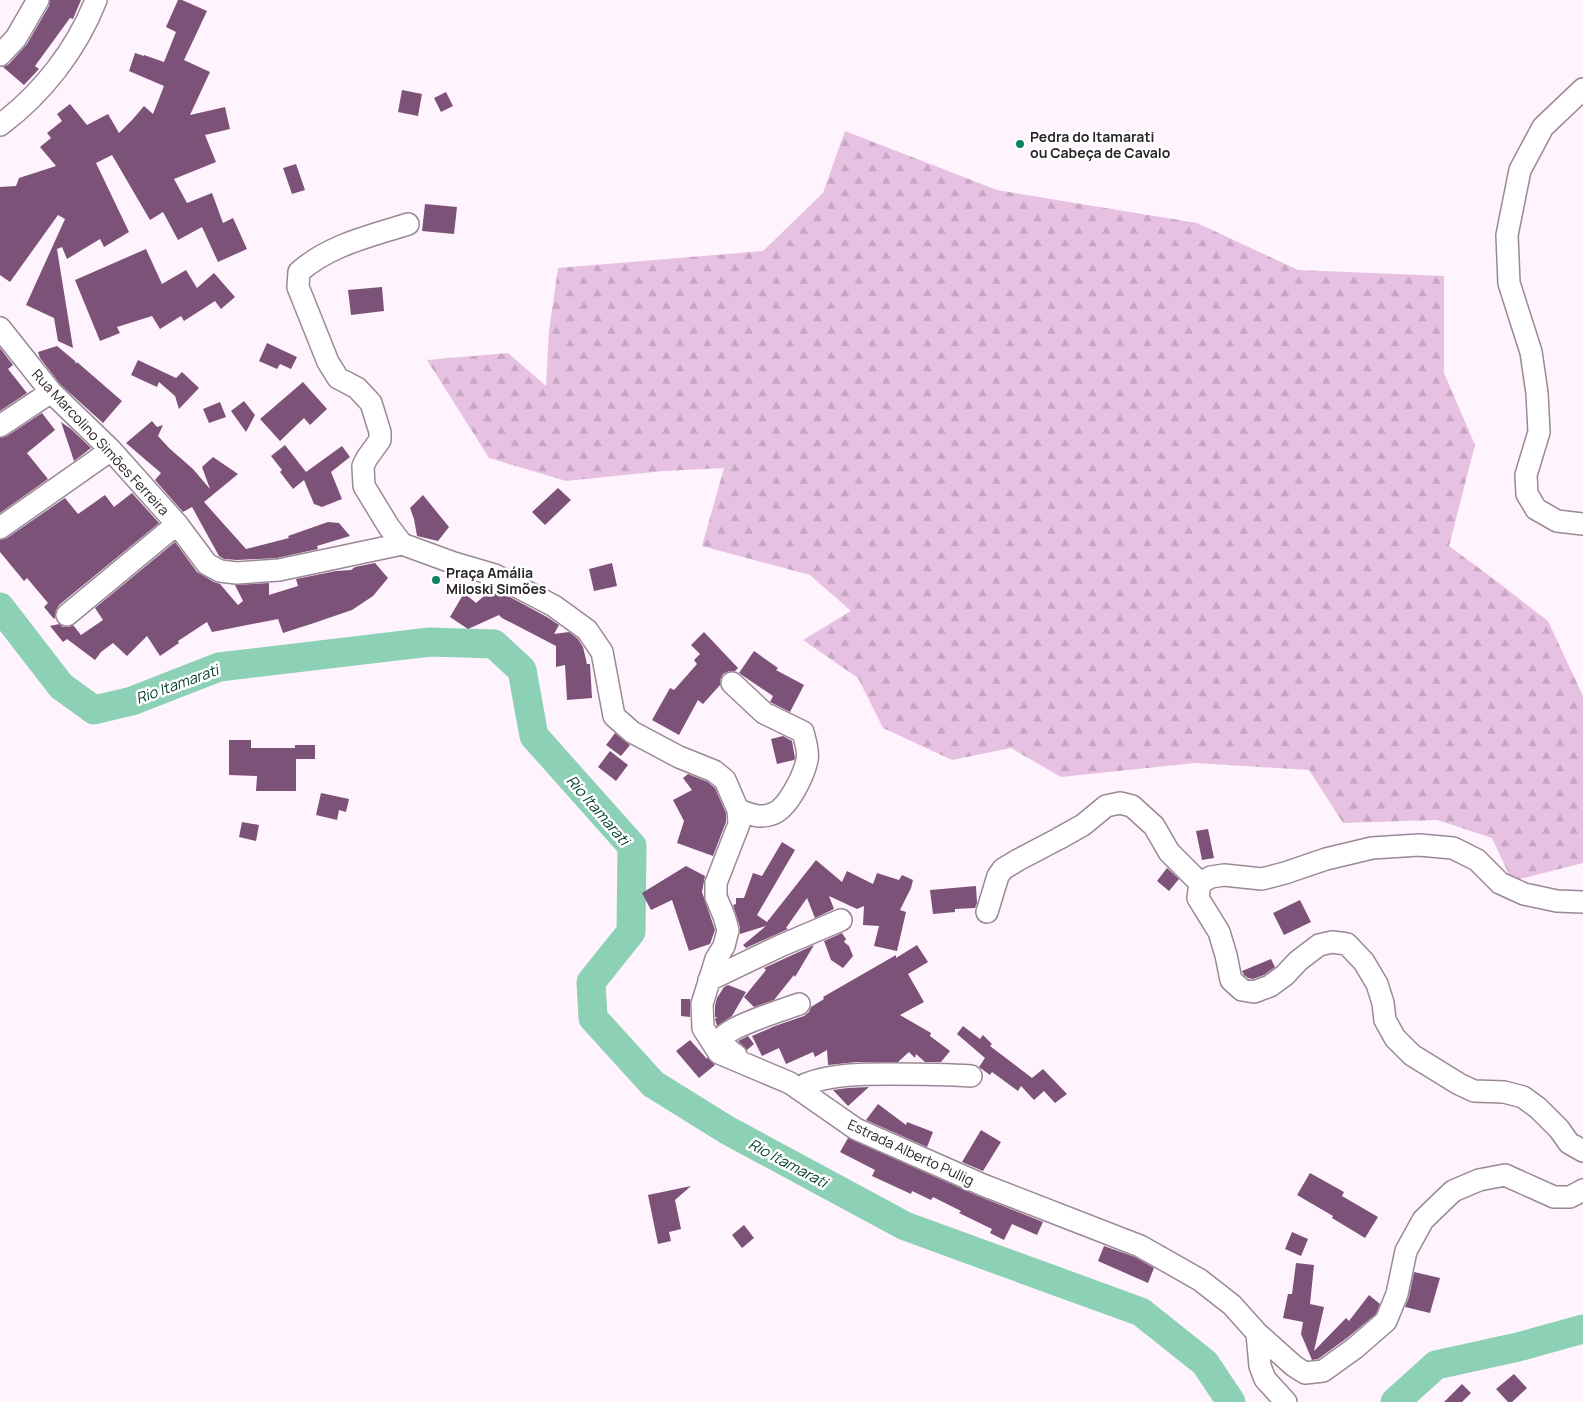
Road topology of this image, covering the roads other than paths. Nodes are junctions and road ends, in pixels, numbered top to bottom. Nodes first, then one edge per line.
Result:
1 (38, 0) edge
2 (96, 0) edge
3 (0, 55) edge
4 (1583, 89) edge
5 (0, 125) edge
6 (408, 224) dead end
7 (0, 328) edge
8 (52, 392) junction
9 (0, 426) edge
10 (112, 450) junction
11 (177, 524) junction
12 (1583, 524) edge
13 (0, 528) edge
14 (402, 544) junction
15 (67, 615) dead end
16 (732, 683) dead end
17 (738, 810) junction
18 (1200, 883) junction
19 (1583, 902) edge
20 (987, 912) dead end
21 (841, 920) dead end
22 (709, 980) junction
23 (799, 1004) dead end
24 (971, 1076) dead end
25 (806, 1084) junction
26 (856, 1129) junction
27 (1583, 1151) edge
28 (1583, 1190) edge
29 (1257, 1333) junction
30 (1286, 1402) edge

1 - 3 street
2 - 5 street
4 - 12 street
6 - 14 street
7 - 8 street, Rua Marcolino Simões Ferreira
8 - 9 street
8 - 10 street, Rua Marcolino Simões Ferreira
10 - 11 street, Rua Marcolino Simões Ferreira
10 - 13 street
11 - 14 street, Rua Marcolino Simões Ferreira
11 - 15 street
14 - 17 street
16 - 17 street
17 - 22 street, Estrada Alberto Pullig
18 - 19 street
18 - 20 street
18 - 27 street
21 - 22 street
22 - 26 street, Estrada Alberto Pullig
23 - 25 street
24 - 25 street
25 - 26 street
26 - 29 street, Estrada Alberto Pullig
28 - 29 street, Estrada Alberto Pullig
29 - 30 street

